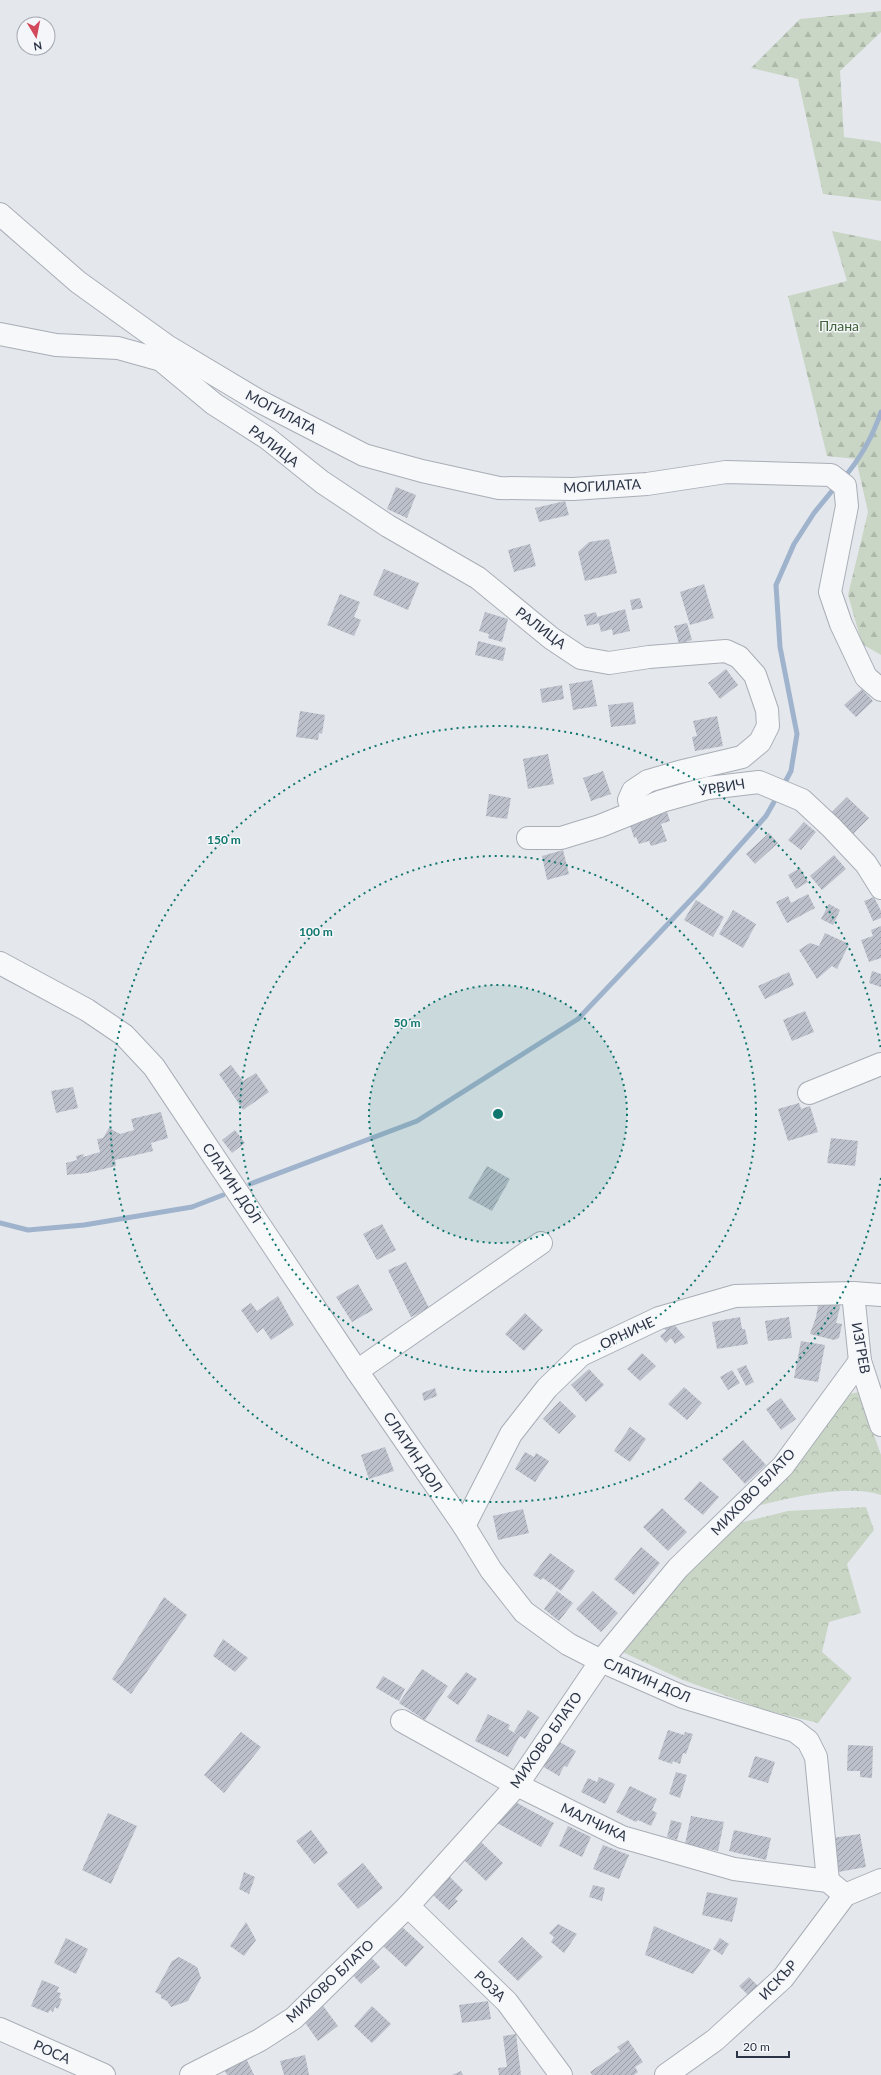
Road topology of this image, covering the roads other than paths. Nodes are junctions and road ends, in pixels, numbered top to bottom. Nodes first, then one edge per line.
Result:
1 (0, 214) edge
2 (0, 334) edge
3 (164, 353) junction
4 (881, 690) edge
5 (633, 812) junction
6 (528, 838) dead end
7 (881, 888) edge
8 (0, 963) edge
9 (881, 1064) edge
10 (809, 1093) dead end
11 (542, 1243) dead end
12 (853, 1293) junction
13 (881, 1295) edge
14 (860, 1361) junction
15 (357, 1371) junction
16 (881, 1425) edge
17 (464, 1526) junction
18 (601, 1661) junction
19 (402, 1721) dead end
20 (517, 1785) junction
21 (881, 1880) edge
22 (828, 1881) junction
23 (845, 1895) junction
24 (408, 1906) junction
25 (0, 2029) edge
26 (104, 2075) edge
27 (191, 2075) edge
28 (562, 2075) edge
29 (666, 2075) edge

1 - 3 street
2 - 3 street
3 - 4 street, МОГИЛАТА
3 - 5 street, РАЛИЦА
5 - 6 street, УРВИЧ
5 - 7 street, УРВИЧ
8 - 15 street, СЛАТИН ДОЛ
9 - 10 street
11 - 15 street
12 - 13 street, ОРНИЧЕ
12 - 14 street, ИЗГРЕВ
12 - 17 street, ОРНИЧЕ
14 - 16 street, ИЗГРЕВ
14 - 18 street, МИХОВО БЛАТО
15 - 17 street, СЛАТИН ДОЛ
17 - 18 street, СЛАТИН ДОЛ
18 - 20 street, МИХОВО БЛАТО
18 - 22 street, СЛАТИН ДОЛ
19 - 20 street, МАЛЧИКА
20 - 22 street, МАЛЧИКА
20 - 24 street, МИХОВО БЛАТО
21 - 23 street
22 - 23 street
23 - 29 street, ИСКЪР
24 - 27 street, МИХОВО БЛАТО
24 - 28 street, РОЗА
25 - 26 street, РОСА

